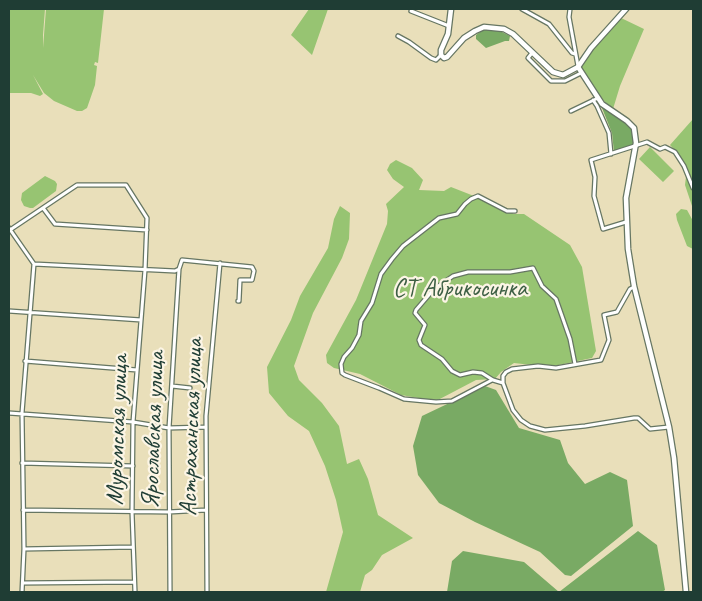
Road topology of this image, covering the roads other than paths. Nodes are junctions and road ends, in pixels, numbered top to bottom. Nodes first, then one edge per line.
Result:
1 (451, 9) edge
2 (522, 9) edge
3 (570, 9) edge
4 (626, 9) edge
5 (411, 10) dead end
6 (449, 26) junction
7 (398, 36) dead end
8 (532, 53) junction
9 (575, 54) junction
10 (442, 56) junction
11 (578, 67) junction
12 (581, 73) junction
13 (595, 99) junction
14 (571, 111) dead end
15 (635, 146) junction
16 (611, 154) junction
17 (693, 188) edge
18 (42, 208) junction
19 (515, 211) dead end
20 (626, 222) junction
21 (9, 229) edge
22 (147, 230) junction
23 (220, 263) junction
24 (34, 264) junction
25 (179, 269) junction
26 (145, 270) junction
27 (634, 286) junction
28 (238, 301) dead end
29 (9, 311) edge
30 (30, 312) junction
31 (141, 320) junction
32 (25, 361) junction
33 (575, 364) junction
34 (137, 370) junction
35 (492, 380) junction
36 (503, 383) junction
37 (172, 386) junction
38 (190, 388) dead end
39 (9, 413) edge
40 (22, 413) junction
41 (133, 422) junction
42 (206, 427) junction
43 (668, 427) junction
44 (169, 428) junction
45 (22, 463) junction
46 (133, 466) junction
47 (23, 510) junction
48 (206, 510) junction
49 (132, 512) junction
50 (169, 512) junction
51 (133, 547) junction
52 (24, 548) junction
53 (134, 582) junction
54 (23, 583) junction
55 (22, 592) edge
56 (135, 592) edge
57 (170, 592) edge
58 (207, 592) edge
59 (686, 592) edge

1 - 6 main road
2 - 9 street
3 - 9 street
4 - 11 main road
5 - 6 street
6 - 10 main road
7 - 10 street
8 - 10 main road
8 - 11 main road
8 - 12 street
9 - 11 street
11 - 12 main road
12 - 13 main road
13 - 14 street
13 - 15 main road
13 - 16 street
15 - 16 street
15 - 17 street
15 - 20 main road
16 - 20 street
18 - 21 street
18 - 22 street
18 - 22 street, Муромская улица
19 - 35 street
20 - 27 main road
21 - 24 street
22 - 26 street, Муромская улица
23 - 25 street
23 - 28 street
23 - 42 street, Астраханская улица
24 - 26 street
24 - 30 street
25 - 26 street
25 - 37 street, Ярославская улица
26 - 31 street, Муромская улица
27 - 33 street
27 - 43 main road
29 - 30 street
30 - 31 street
30 - 32 street
31 - 34 street, Муромская улица
32 - 34 street
32 - 40 street
33 - 35 street
33 - 36 street
34 - 41 street, Муромская улица
35 - 36 street
36 - 43 street
37 - 38 street
37 - 44 street, Ярославская улица
39 - 40 street
40 - 41 street
40 - 45 street
41 - 44 street
41 - 46 street, Муромская улица
42 - 44 street
42 - 48 street, Астраханская улица
43 - 59 main road
44 - 50 street, Ярославская улица
45 - 46 street
45 - 47 street
46 - 49 street, Муромская улица
47 - 49 street
47 - 52 street
48 - 50 street
48 - 58 street, Астраханская улица
49 - 50 street
49 - 51 street, Муромская улица
50 - 57 street, Ярославская улица
51 - 52 street
51 - 53 street, Муромская улица
52 - 54 street
53 - 54 street
53 - 56 street, Муромская улица
54 - 55 street

